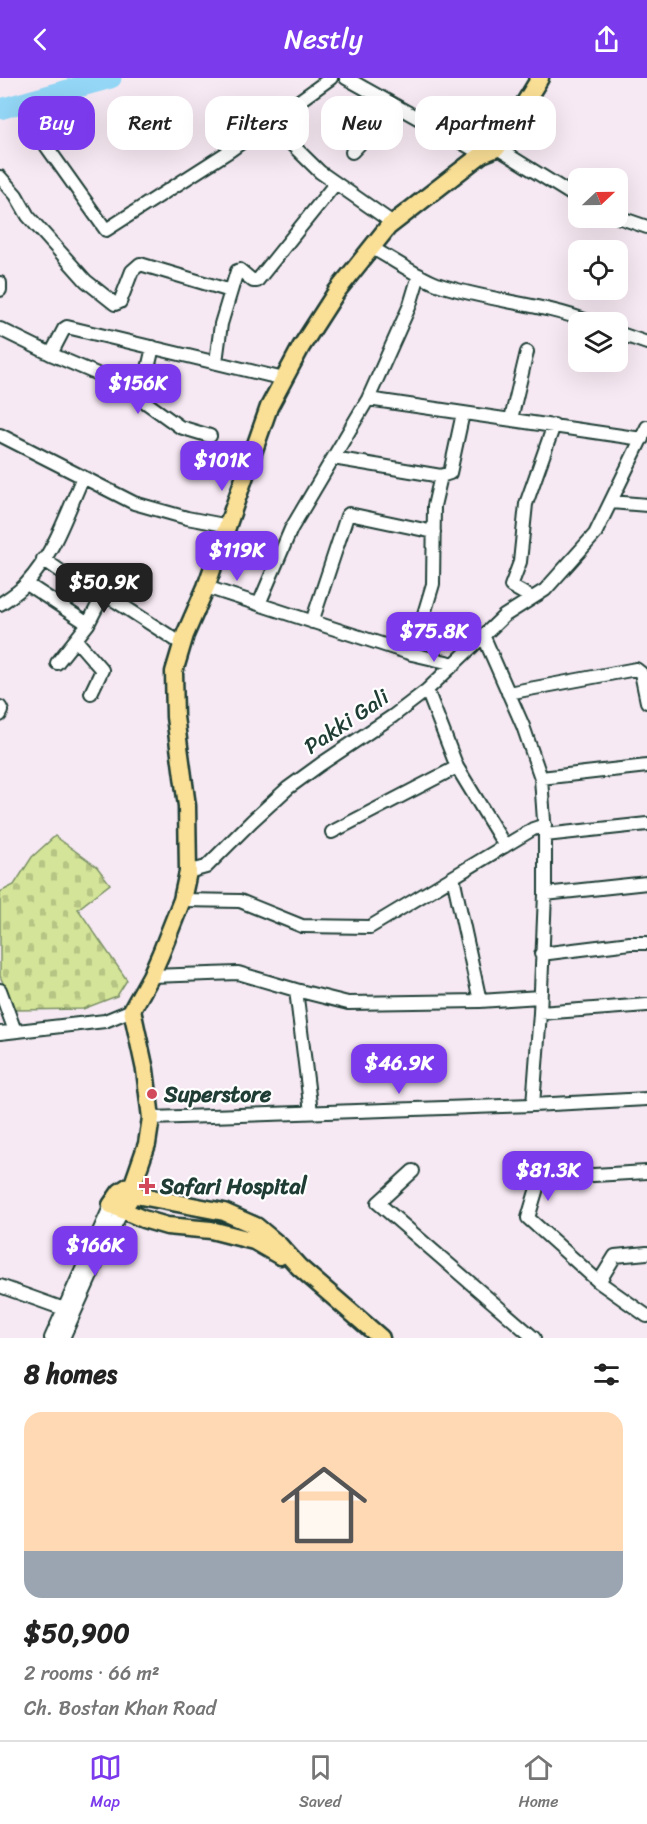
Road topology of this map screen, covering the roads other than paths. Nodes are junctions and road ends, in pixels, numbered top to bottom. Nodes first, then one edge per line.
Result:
1 (331, 78) edge
2 (346, 78) edge
3 (540, 78) edge
4 (307, 96) edge
5 (378, 96) edge
6 (403, 109) edge
7 (49, 150) edge
8 (229, 150) edge
9 (298, 150) edge
10 (489, 151) junction
11 (0, 177) edge
12 (335, 184) junction
13 (568, 193) edge
14 (628, 220) edge
15 (393, 223) junction
16 (647, 227) edge
17 (372, 248) junction
18 (419, 274) junction
19 (0, 283) edge
20 (0, 290) edge
21 (231, 291) junction
22 (568, 313) edge
23 (0, 329) edge
24 (628, 337) edge
25 (647, 344) edge
26 (153, 347) junction
27 (527, 352) dead end
28 (51, 354) junction
29 (216, 362) junction
30 (102, 376) dead end
31 (284, 379) junction
32 (368, 399) junction
33 (463, 413) junction
34 (511, 419) junction
35 (554, 425) junction
36 (644, 433) edge
37 (0, 435) edge
38 (210, 435) dead end
39 (333, 458) junction
40 (441, 476) junction
41 (83, 477) junction
42 (611, 502) junction
43 (647, 505) edge
44 (229, 526) junction
45 (434, 532) junction
46 (44, 559) junction
47 (27, 584) junction
48 (206, 587) junction
49 (532, 598) junction
50 (101, 599) junction
51 (0, 603) edge
52 (259, 604) junction
53 (312, 622) junction
54 (88, 624) junction
55 (483, 635) junction
56 (76, 640) junction
57 (182, 644) junction
58 (412, 654) junction
59 (57, 663) dead end
60 (455, 664) junction
61 (427, 690) junction
62 (91, 693) dead end
63 (508, 693) junction
64 (646, 695) edge
65 (0, 707) edge
66 (0, 715) edge
67 (647, 766) edge
68 (456, 767) junction
69 (541, 778) junction
70 (647, 824) edge
71 (545, 830) junction
72 (332, 832) dead end
73 (505, 846) junction
74 (188, 872) junction
75 (453, 877) junction
76 (647, 883) edge
77 (545, 894) junction
78 (182, 900) junction
79 (647, 943) edge
80 (541, 954) junction
81 (151, 976) junction
82 (0, 990) edge
83 (296, 990) junction
84 (540, 997) junction
85 (480, 1001) junction
86 (647, 1005) edge
87 (132, 1010) junction
88 (540, 1013) junction
89 (15, 1030) junction
90 (0, 1033) edge
91 (647, 1099) edge
92 (533, 1105) junction
93 (311, 1113) junction
94 (151, 1118) junction
95 (413, 1171) dead end
96 (647, 1172) edge
97 (124, 1197) junction
98 (647, 1253) edge
99 (299, 1267) junction
100 (599, 1282) junction
101 (0, 1286) edge
102 (64, 1309) junction
103 (647, 1316) edge
104 (51, 1338) edge
105 (63, 1338) edge
106 (381, 1338) edge
107 (534, 1338) edge

1 - 4 street
2 - 5 street
3 - 10 main road
6 - 10 street
7 - 8 street
9 - 12 street
10 - 13 street
10 - 15 main road
11 - 21 street
12 - 15 street
12 - 21 street
14 - 16 street
15 - 17 main road
17 - 18 street
17 - 31 main road
18 - 22 street
18 - 32 street
19 - 20 street
21 - 29 street
23 - 28 street
24 - 25 street
26 - 28 street
26 - 29 street
26 - 38 street
27 - 34 street
28 - 30 street
29 - 31 street
31 - 44 main road
32 - 33 street
32 - 39 street
33 - 34 street
33 - 40 street
34 - 35 street
35 - 36 street
35 - 49 street
36 - 42 street, Pakki Gali
37 - 41 street
39 - 40 street
39 - 52 street
40 - 45 street
41 - 44 street
41 - 46 street
42 - 43 street
42 - 49 street, Pakki Gali
44 - 48 main road
45 - 53 street
45 - 58 street
46 - 47 street
46 - 50 street
47 - 51 street
47 - 54 street
48 - 52 street
48 - 57 main road
49 - 55 street, Pakki Gali
50 - 54 street
50 - 57 street
52 - 53 street
53 - 58 street
54 - 56 street
55 - 60 street, Pakki Gali
55 - 63 street
56 - 59 street
56 - 62 street
57 - 74 main road
58 - 60 street
60 - 61 street, Pakki Gali
61 - 68 street
61 - 74 street, Pakki Gali
63 - 64 street
63 - 69 street
65 - 66 street
67 - 69 street
68 - 72 street
68 - 73 street
69 - 71 street
70 - 71 street
71 - 73 street
71 - 77 street
73 - 75 street
74 - 78 main road
75 - 78 street
75 - 85 street
76 - 77 street
77 - 80 street
78 - 81 main road
79 - 80 street
80 - 84 street
81 - 83 street
81 - 87 main road
82 - 89 street
83 - 85 street
83 - 93 street
84 - 85 street
84 - 88 street
86 - 88 street
87 - 89 street
87 - 94 main road
88 - 92 street
89 - 90 street
91 - 92 street
92 - 93 street
93 - 94 street
94 - 97 main road
95 - 107 street
96 - 100 street
97 - 99 main road
97 - 99 main road
97 - 102 street
97 - 105 street
98 - 100 street
99 - 106 main road
100 - 103 street
101 - 102 street
102 - 104 street

